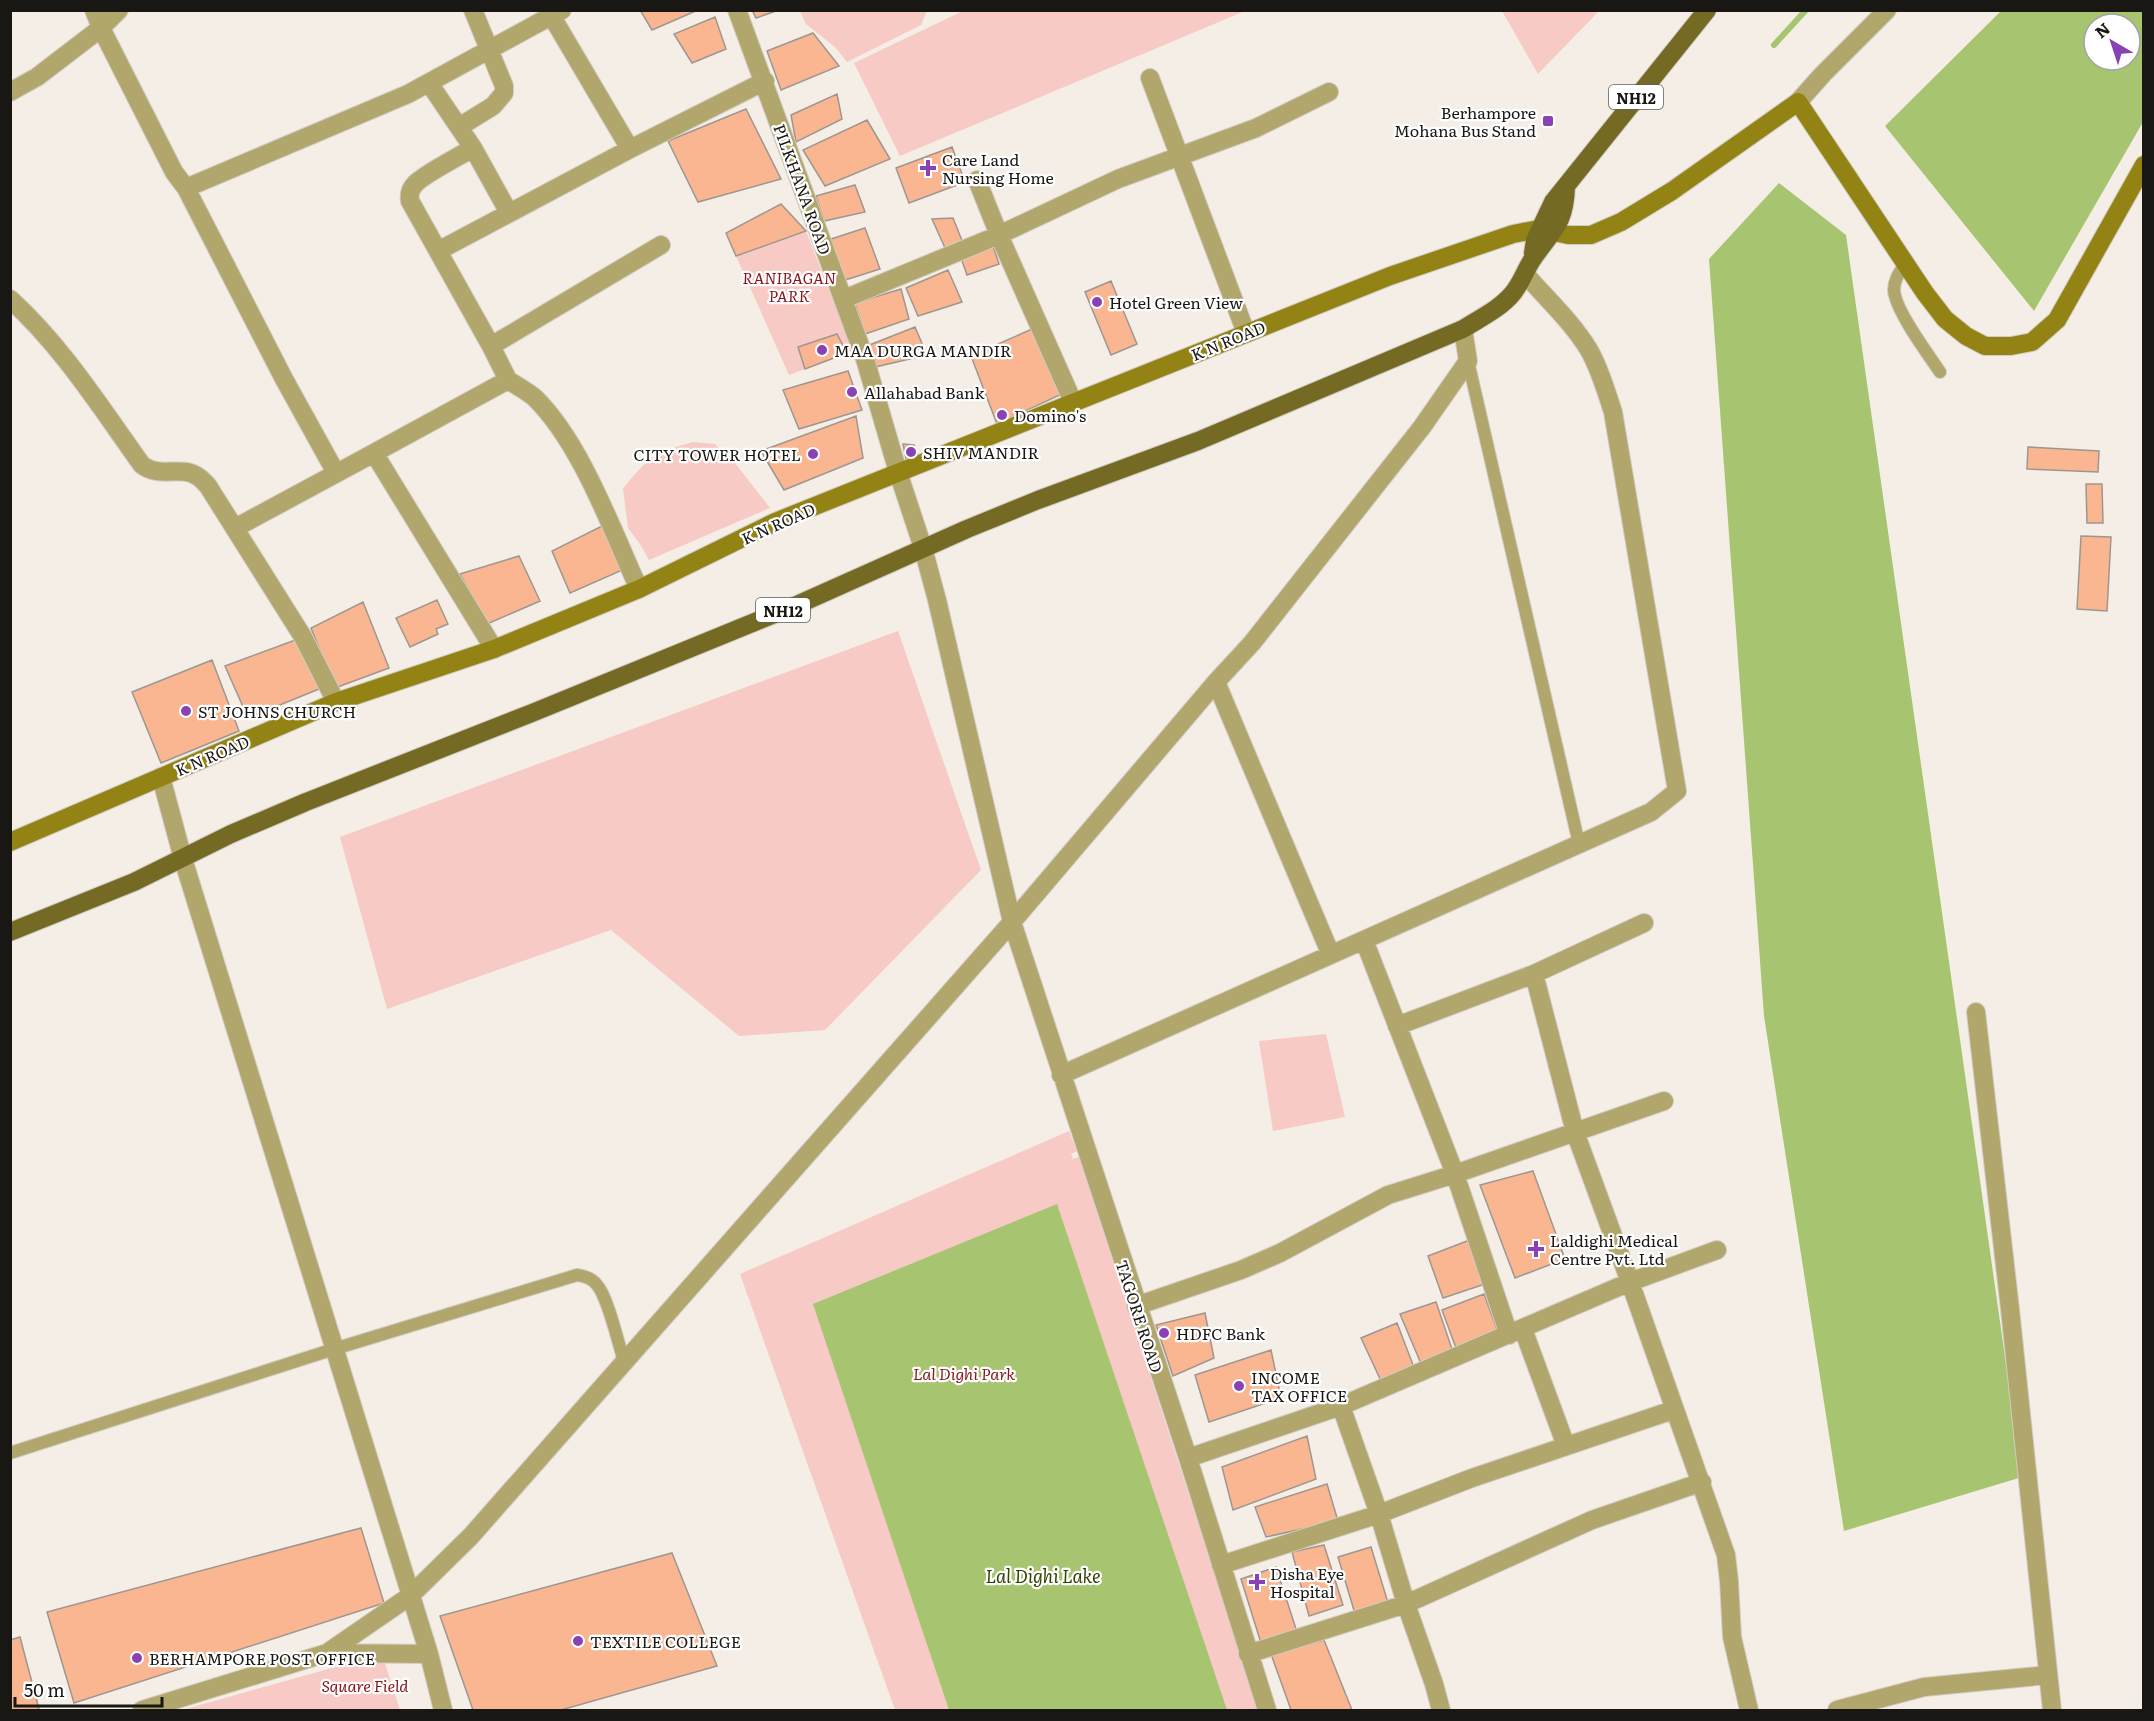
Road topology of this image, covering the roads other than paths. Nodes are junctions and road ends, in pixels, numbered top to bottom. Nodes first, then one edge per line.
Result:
1 (94, 10) edge
2 (119, 10) edge
3 (473, 10) edge
4 (737, 10) edge
5 (1707, 10) edge
6 (1887, 10) edge
7 (554, 13) edge
8 (101, 28) junction
9 (490, 50) junction
10 (1150, 78) dead end
11 (765, 81) junction
12 (429, 83) junction
13 (10, 92) edge
14 (1329, 92) dead end
15 (1798, 102) junction
16 (459, 127) junction
17 (473, 148) junction
18 (630, 149) junction
19 (1179, 156) junction
20 (2144, 165) edge
21 (977, 180) dead end
22 (186, 188) junction
23 (509, 213) junction
24 (1547, 230) junction
25 (999, 235) junction
26 (661, 245) dead end
27 (438, 250) junction
28 (1905, 264) junction
29 (1529, 266) junction
30 (10, 299) edge
31 (844, 299) junction
32 (1463, 329) junction
33 (1246, 333) junction
34 (491, 346) junction
35 (1468, 361) junction
36 (1940, 372) dead end
37 (508, 380) junction
38 (1073, 402) junction
39 (374, 453) junction
40 (898, 472) junction
41 (336, 473) junction
42 (235, 528) junction
43 (923, 548) junction
44 (639, 589) junction
45 (494, 649) junction
46 (1216, 682) junction
47 (336, 702) junction
48 (161, 777) junction
49 (10, 842) edge
50 (1579, 844) junction
51 (183, 859) junction
52 (1012, 922) junction
53 (1644, 923) dead end
54 (10, 932) edge
55 (1364, 940) junction
56 (1330, 955) junction
57 (1534, 974) junction
58 (1976, 1012) dead end
59 (1398, 1026) junction
60 (1061, 1075) junction
61 (1664, 1101) dead end
62 (1575, 1132) junction
63 (1455, 1174) junction
64 (1717, 1250) dead end
65 (1630, 1282) junction
66 (1136, 1306) junction
67 (1516, 1332) junction
68 (334, 1349) junction
69 (624, 1360) junction
70 (1341, 1406) junction
71 (1673, 1410) junction
72 (1566, 1446) junction
73 (10, 1453) edge
74 (1188, 1458) junction
75 (1702, 1482) junction
76 (1379, 1514) junction
77 (1221, 1565) junction
78 (410, 1596) junction
79 (1406, 1604) junction
80 (327, 1653) junction
81 (429, 1654) junction
82 (1248, 1654) junction
83 (2048, 1675) junction
84 (142, 1710) edge
85 (442, 1710) edge
86 (1267, 1710) edge
87 (1441, 1710) edge
88 (1749, 1710) edge
89 (1837, 1710) edge
90 (2052, 1710) edge

1 - 8 street
2 - 8 street
3 - 9 street
4 - 11 street, PILKHANA ROAD
5 - 24 main road, NH12
6 - 15 street
7 - 9 street
7 - 18 street
8 - 13 street
8 - 22 street
9 - 12 street
9 - 16 street
10 - 19 street
11 - 18 street
11 - 31 street, PILKHANA ROAD
12 - 16 street
12 - 22 street
14 - 19 street
15 - 24 street, K N ROAD
15 - 28 street
16 - 17 street
17 - 23 street
17 - 27 street
18 - 23 street
19 - 25 street
19 - 33 street
20 - 28 street
21 - 25 street
22 - 41 street
23 - 27 street
24 - 29 main road, NH12
24 - 33 street, K N ROAD
25 - 31 street
25 - 38 street
26 - 34 street
27 - 34 street
28 - 36 lane
29 - 32 main road, NH12
29 - 50 street
30 - 42 street
31 - 40 street, PILKHANA ROAD
32 - 35 street
32 - 43 main road, NH12
33 - 38 street, K N ROAD
34 - 37 street
35 - 46 street
35 - 50 lane
37 - 39 street
37 - 44 street
38 - 40 street, K N ROAD
39 - 41 street
39 - 45 street
40 - 43 street, PILKHANA ROAD
40 - 44 street, K N ROAD
41 - 42 street
42 - 47 street
43 - 51 main road, NH12
43 - 52 street, TAGORE ROAD
44 - 45 street, K N ROAD
45 - 47 street, K N ROAD
46 - 52 street
46 - 56 street
47 - 48 street, K N ROAD
48 - 49 street, K N ROAD
48 - 51 street
50 - 55 street
51 - 54 main road, NH12
51 - 68 street
52 - 60 street, TAGORE ROAD
52 - 69 street
53 - 57 street
55 - 56 street
55 - 59 street
56 - 60 street
57 - 59 street
57 - 62 street
58 - 83 street
59 - 63 street
60 - 66 street, TAGORE ROAD
61 - 62 street
62 - 63 street
62 - 65 street
63 - 66 street
63 - 67 street
64 - 65 street
65 - 67 street
65 - 71 street
66 - 74 street, TAGORE ROAD
67 - 70 street
67 - 72 street
68 - 69 lane
68 - 73 lane
68 - 78 street
69 - 78 street
70 - 74 street
70 - 76 street
71 - 72 street
71 - 75 street
72 - 76 street
74 - 77 street, TAGORE ROAD
75 - 79 street
75 - 88 street
76 - 77 street
76 - 79 street
77 - 82 street, TAGORE ROAD
78 - 80 street
78 - 81 street
79 - 82 street
79 - 87 street
80 - 81 street
80 - 84 street
81 - 85 street
82 - 86 street, TAGORE ROAD
83 - 89 street
83 - 90 street

